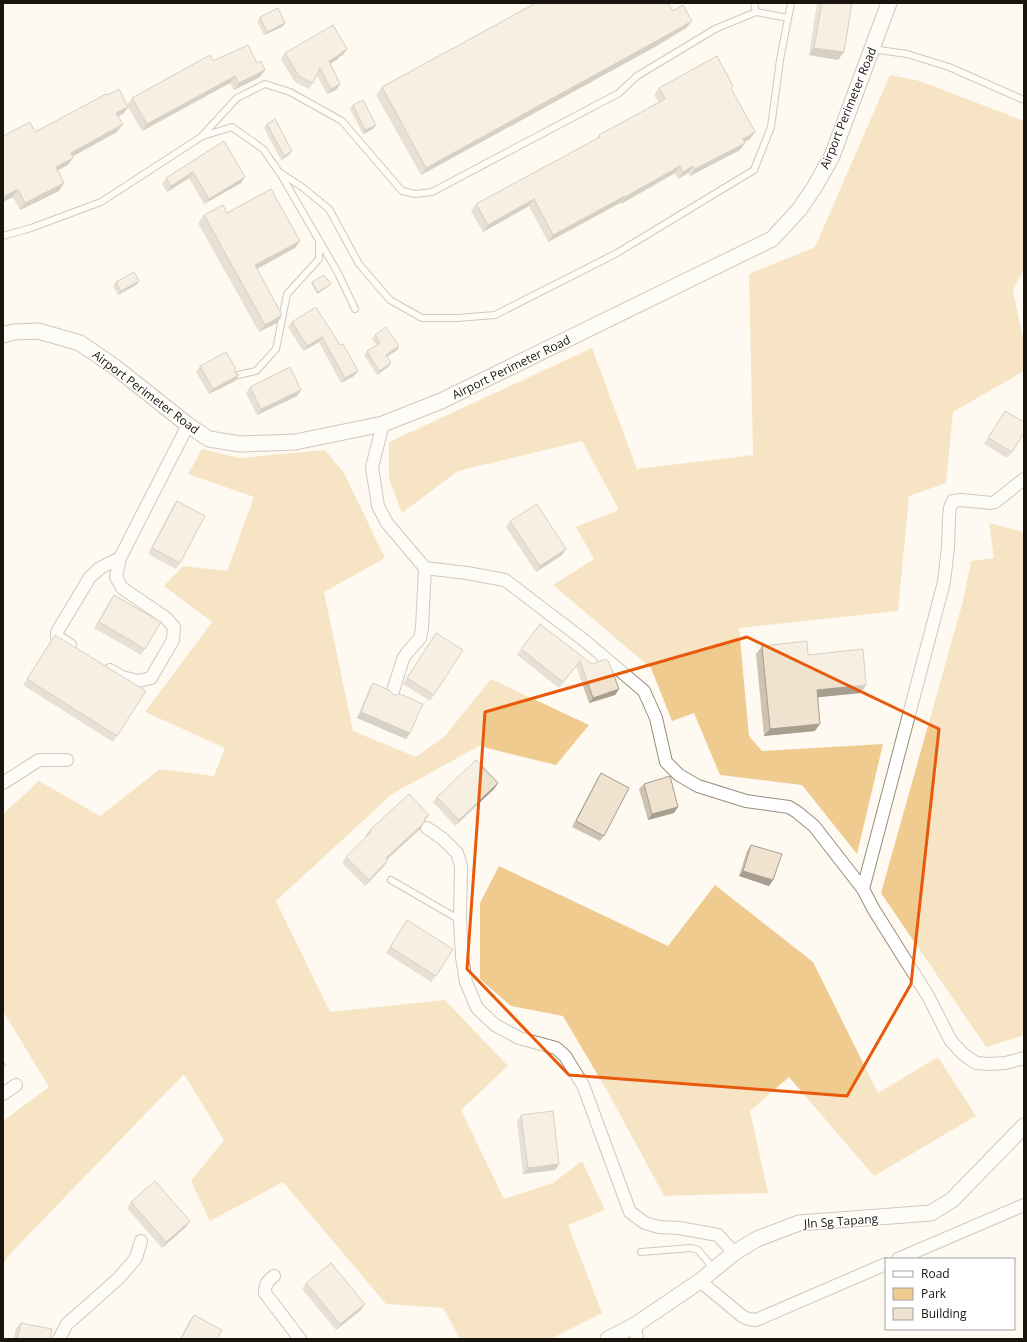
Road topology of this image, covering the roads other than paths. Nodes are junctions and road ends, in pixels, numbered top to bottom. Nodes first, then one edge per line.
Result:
1 (754, 3) edge
2 (791, 3) edge
3 (889, 3) edge
4 (756, 12) junction
5 (788, 18) junction
6 (872, 49) junction
7 (1024, 100) edge
8 (201, 137) junction
9 (279, 172) junction
10 (3, 236) edge
11 (319, 241) junction
12 (355, 309) dead end
13 (3, 335) edge
14 (234, 376) edge
15 (384, 424) junction
16 (188, 425) junction
17 (1024, 479) edge
18 (120, 558) junction
19 (425, 568) junction
20 (77, 649) edge
21 (103, 665) edge
22 (392, 694) edge
23 (67, 760) dead end
24 (3, 783) edge
25 (427, 828) dead end
26 (391, 880) dead end
27 (863, 889) junction
28 (460, 920) junction
29 (1024, 1058) edge
30 (16, 1085) dead end
31 (3, 1094) edge
32 (1024, 1126) edge
33 (1024, 1205) edge
34 (141, 1241) dead end
35 (640, 1252) dead end
36 (734, 1253) junction
37 (900, 1258) edge
38 (885, 1264) edge
39 (714, 1269) junction
40 (274, 1276) dead end
41 (700, 1281) junction
42 (636, 1332) edge
43 (59, 1339) edge
44 (300, 1339) edge
45 (608, 1339) edge

1 - 4 lane
2 - 5 lane
3 - 6 street, Airport Perimeter Road
4 - 5 lane
4 - 8 lane
5 - 9 lane
6 - 7 lane
6 - 15 street, Airport Perimeter Road
8 - 9 lane
8 - 10 lane
9 - 11 lane
11 - 12 lane
11 - 14 lane
13 - 16 street, Airport Perimeter Road
15 - 16 street, Airport Perimeter Road
15 - 19 street
16 - 18 street
17 - 27 street
18 - 20 street
18 - 21 street
19 - 22 street
19 - 27 street
23 - 24 street
25 - 28 street
26 - 28 lane
27 - 29 street
28 - 36 street
30 - 31 street
32 - 36 street, Jln Sg Tapang
33 - 37 street
34 - 43 street
35 - 39 lane
36 - 39 street, Jln Sg Tapang
38 - 41 street
39 - 41 street, Jln Sg Tapang
40 - 44 street
41 - 42 street, Jln Sg Tapang
42 - 45 street, Jln Sg Tapang

